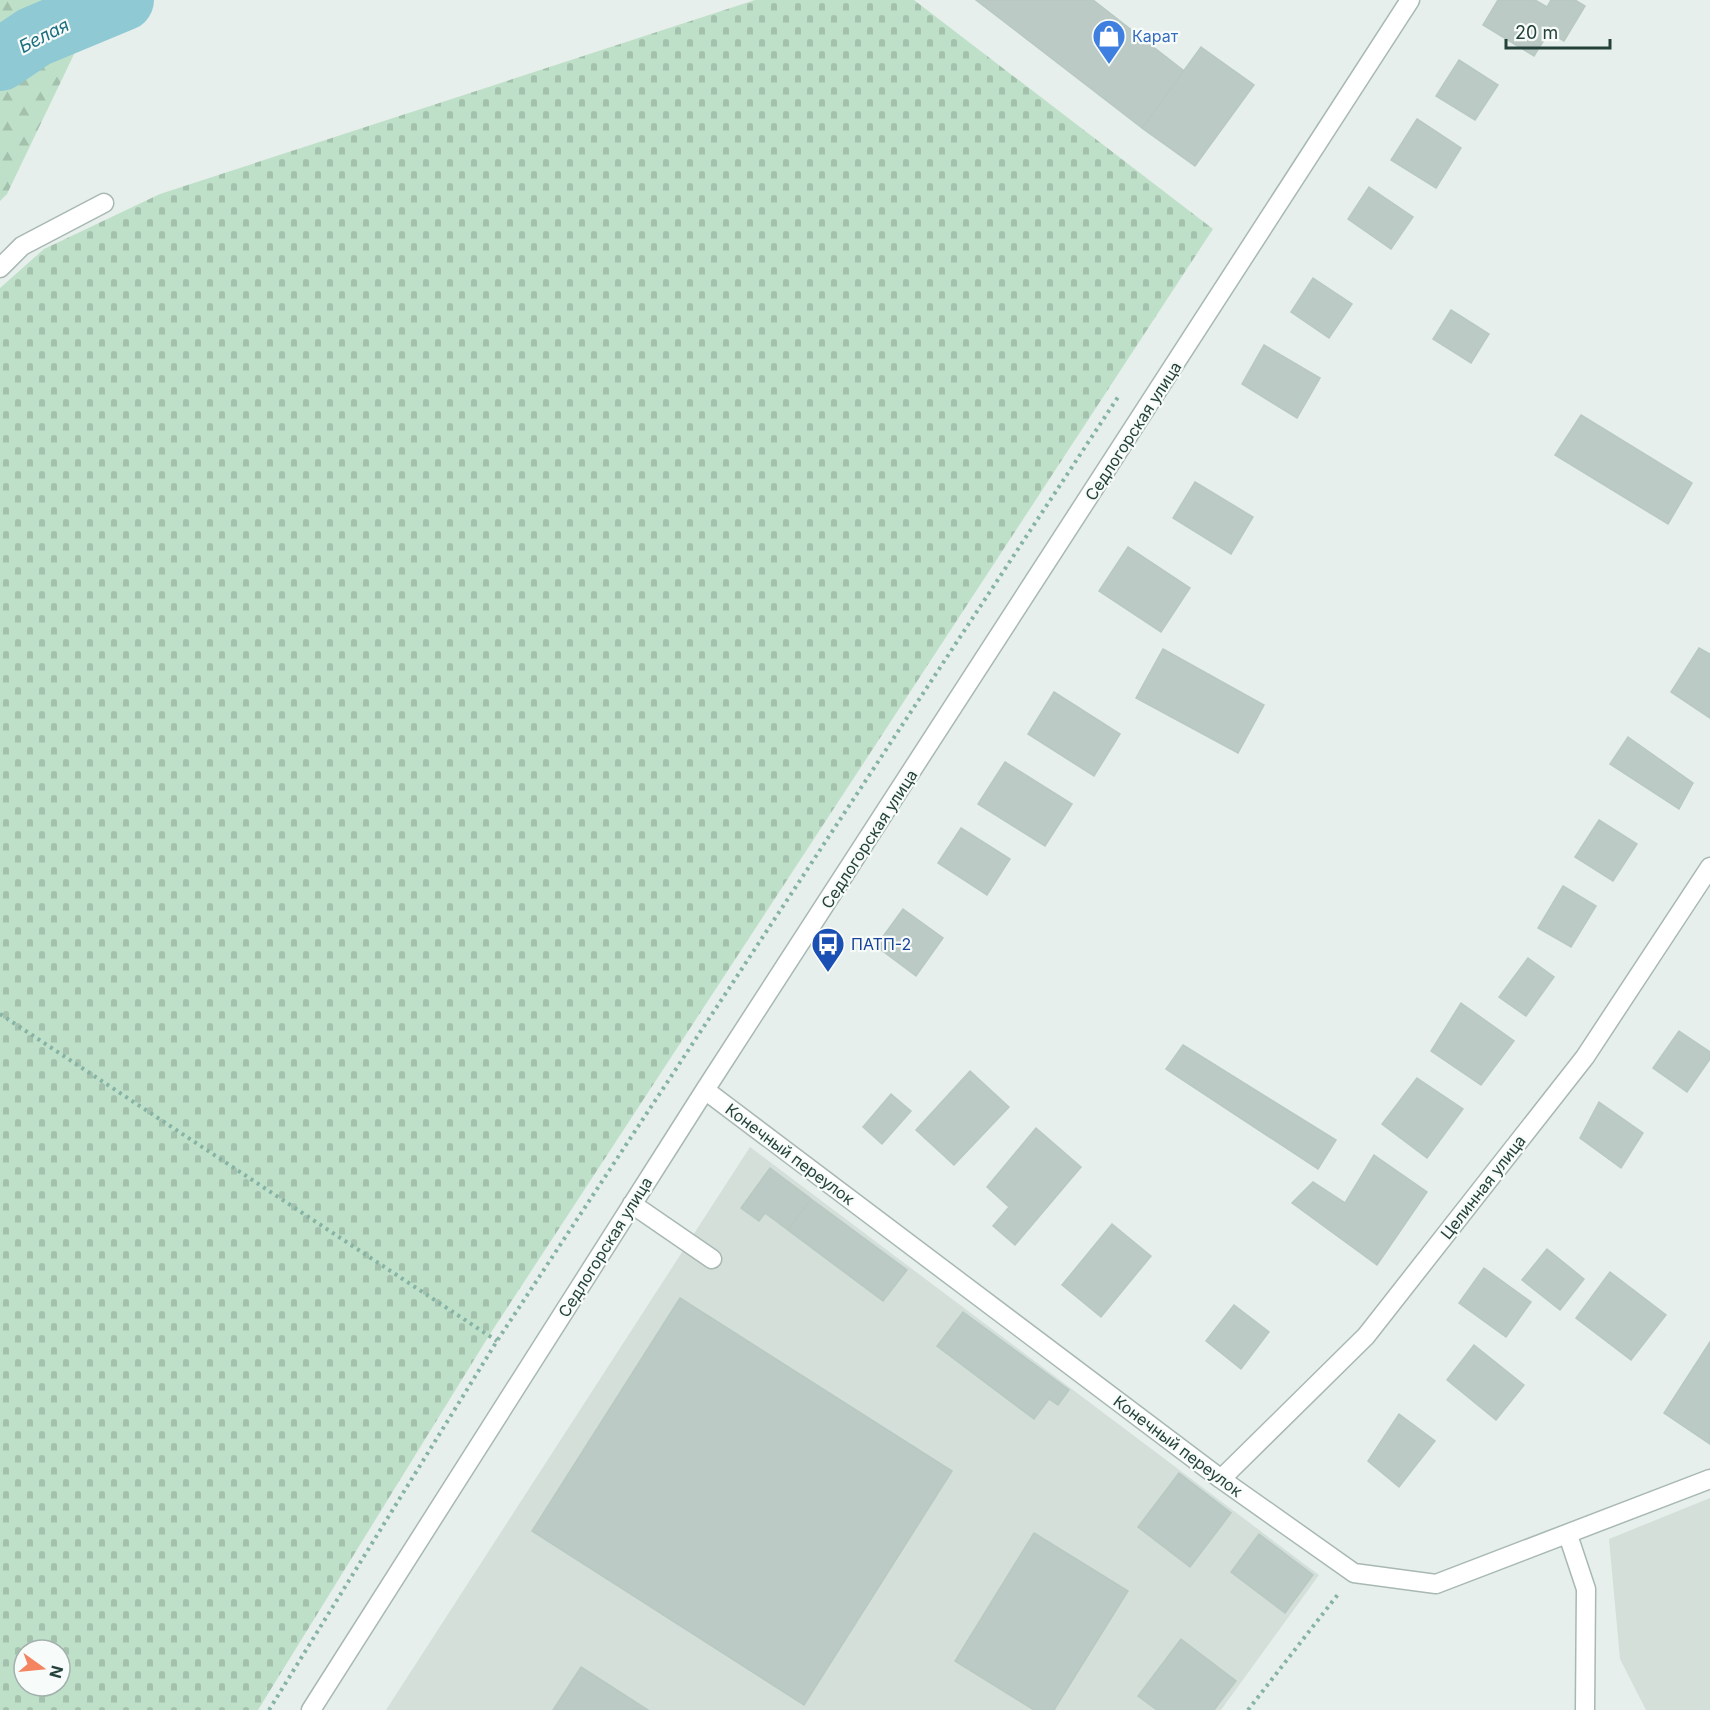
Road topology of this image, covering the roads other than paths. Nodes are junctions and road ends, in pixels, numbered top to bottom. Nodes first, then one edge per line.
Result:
1 (1410, 0) edge
2 (104, 203) dead end
3 (0, 268) edge
4 (1710, 867) edge
5 (705, 1090) junction
6 (632, 1204) junction
7 (712, 1259) dead end
8 (1221, 1479) junction
9 (1710, 1479) edge
10 (1568, 1535) junction
11 (311, 1710) edge
12 (1585, 1710) edge

1 - 5 street, Седлогорская улица
2 - 3 street
4 - 8 street, Целинная улица
5 - 6 street, Седлогорская улица
5 - 8 street, Конечный переулок
6 - 7 street
6 - 11 street, Седлогорская улица
8 - 10 street, Конечный переулок
9 - 10 street, Конечный переулок
10 - 12 street

